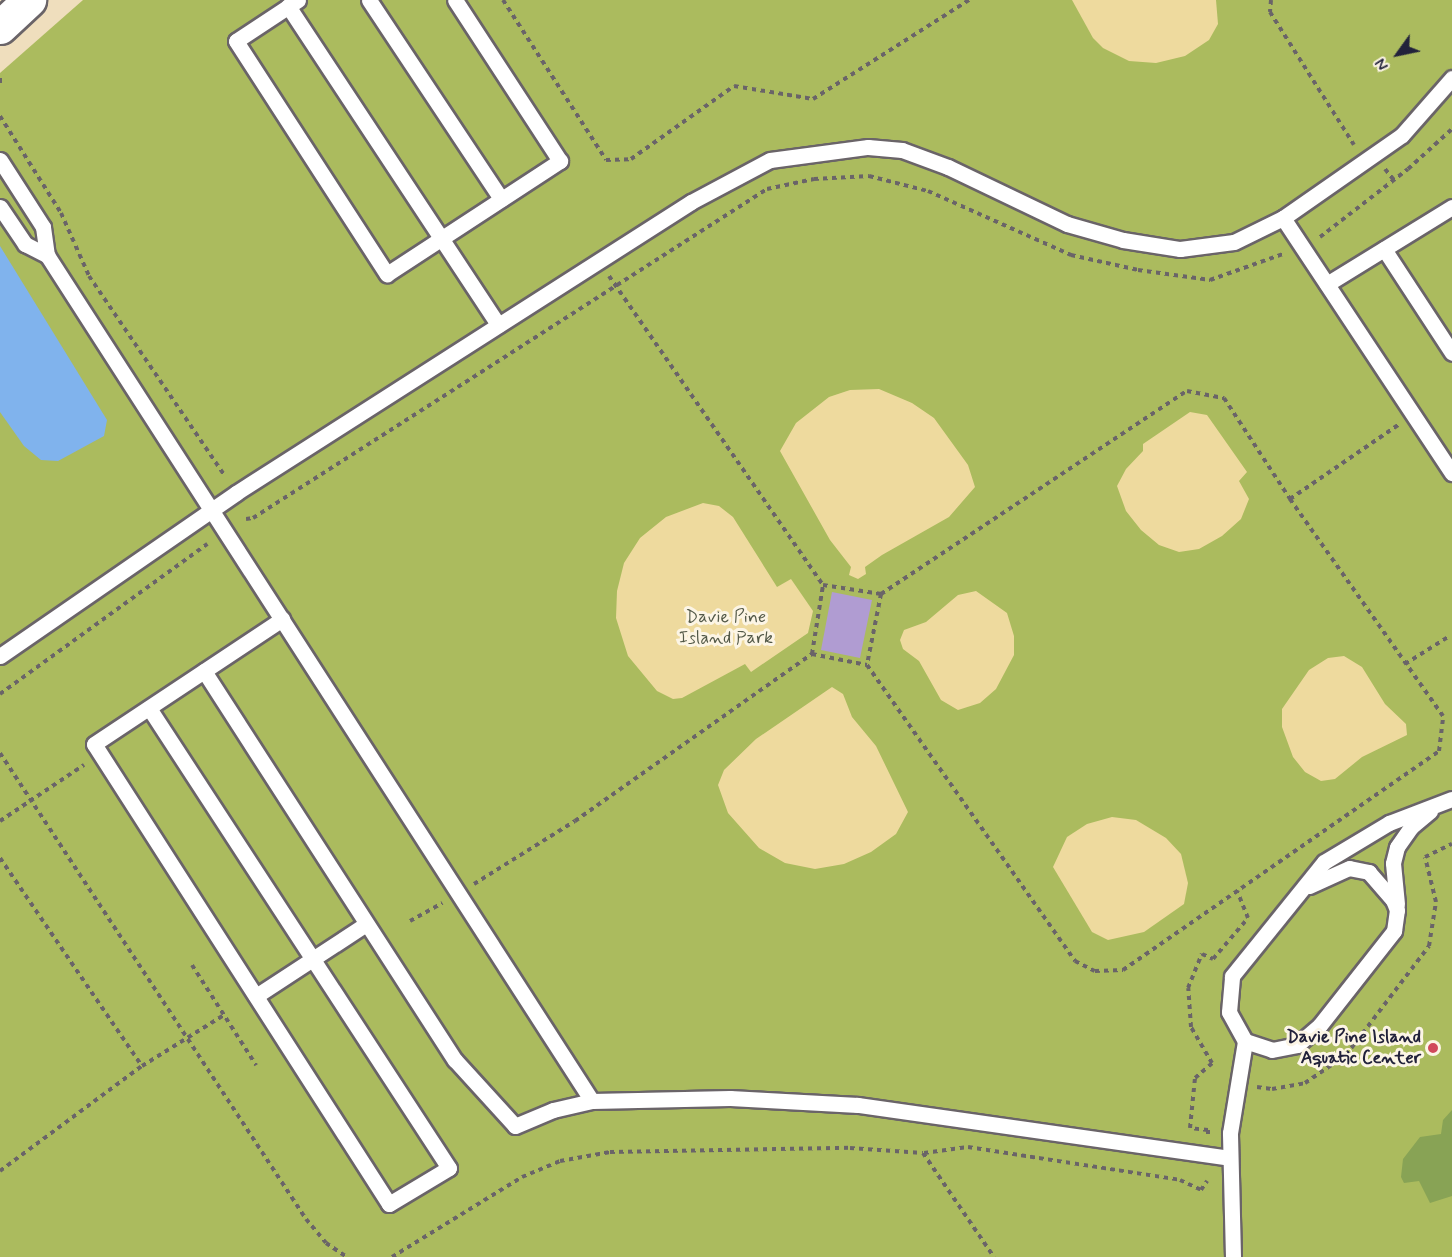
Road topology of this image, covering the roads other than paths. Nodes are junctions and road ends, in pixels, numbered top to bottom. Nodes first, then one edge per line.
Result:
1 (29, 0) edge
2 (369, 0) edge
3 (455, 0) edge
4 (293, 3) edge
5 (0, 27) edge
6 (1452, 78) edge
7 (0, 160) edge
8 (501, 199) junction
9 (0, 207) edge
10 (1449, 214) edge
11 (1283, 218) junction
12 (442, 238) junction
13 (1384, 249) junction
14 (46, 255) junction
15 (1327, 284) junction
16 (498, 325) junction
17 (1452, 354) edge
18 (1452, 473) edge
19 (211, 509) junction
20 (282, 619) junction
21 (3, 648) edge
22 (204, 671) junction
23 (149, 708) junction
24 (1449, 800) edge
25 (1299, 893) junction
26 (1397, 910) junction
27 (366, 924) junction
28 (313, 959) junction
29 (256, 996) junction
30 (1245, 1041) junction
31 (592, 1101) junction
32 (1229, 1158) junction
33 (1233, 1257) edge

1 - 5 main road
2 - 8 lane
3 - 8 lane
4 - 12 lane
4 - 12 lane
6 - 11 lane
7 - 14 lane
8 - 12 lane
9 - 14 lane
10 - 13 lane
11 - 15 lane
11 - 16 lane
12 - 16 lane
13 - 15 lane
13 - 17 lane
14 - 19 lane
15 - 18 lane
16 - 19 lane
19 - 20 lane
19 - 21 lane
20 - 22 lane
20 - 31 lane
22 - 23 lane
22 - 27 lane
23 - 28 lane
23 - 29 lane
24 - 25 lane
24 - 26 lane
25 - 26 lane
25 - 30 lane
26 - 30 lane
27 - 28 lane
27 - 31 lane
28 - 29 lane
28 - 29 lane
30 - 32 lane
31 - 32 lane
32 - 33 lane

